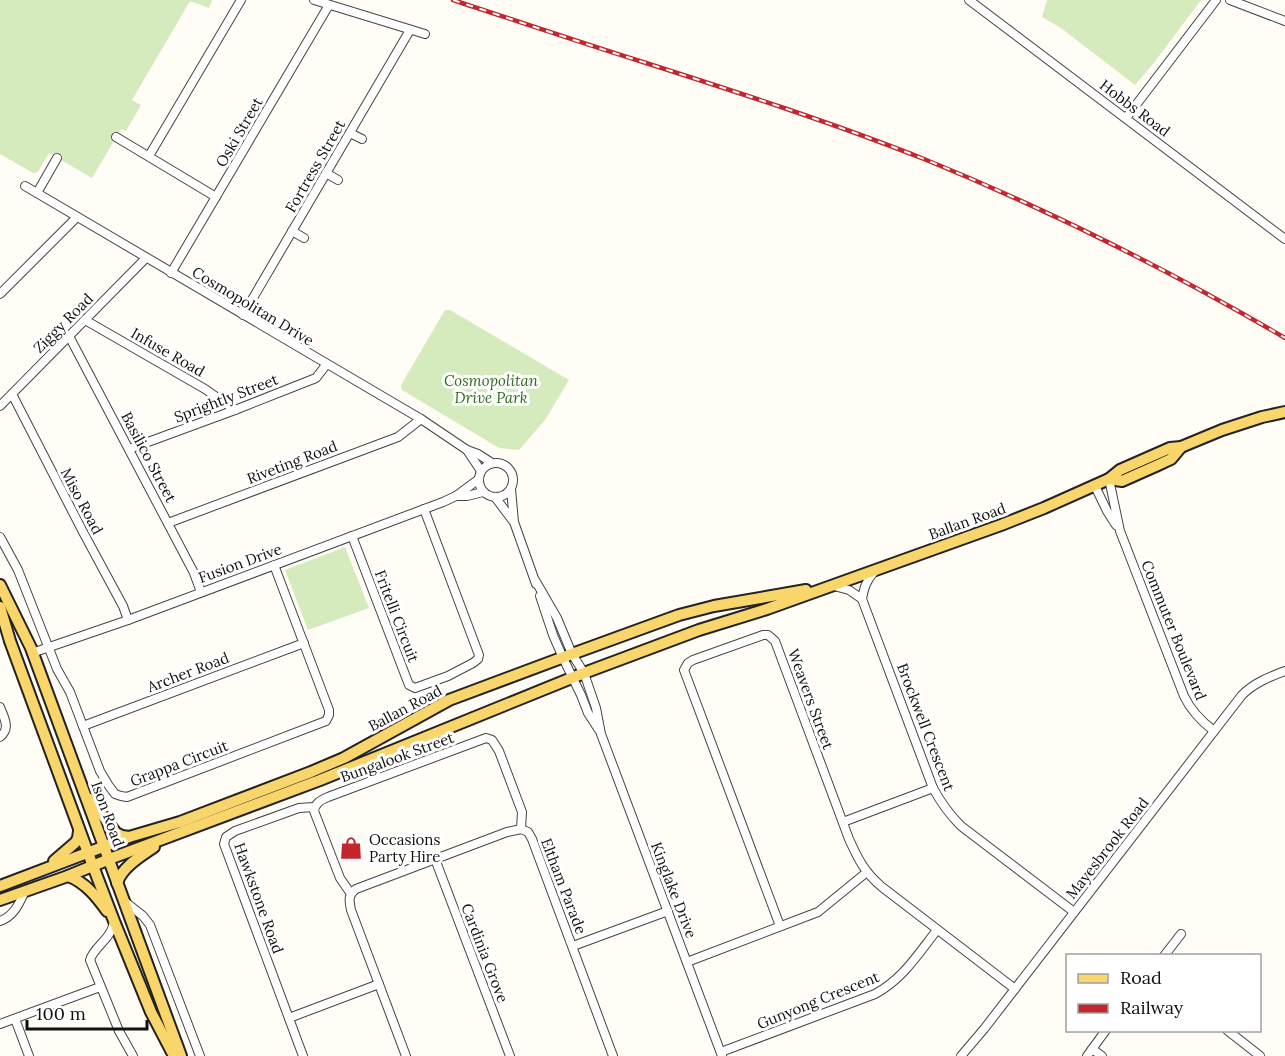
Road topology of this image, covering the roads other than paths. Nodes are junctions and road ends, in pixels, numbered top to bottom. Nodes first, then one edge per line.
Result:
1 (241, 0) edge
2 (314, 0) edge
3 (969, 0) edge
4 (1216, 0) edge
5 (1230, 0) edge
6 (329, 5) junction
7 (1285, 21) edge
8 (410, 30) junction
9 (425, 34) dead end
10 (1126, 118) junction
11 (350, 133) junction
12 (116, 136) dead end
13 (362, 140) dead end
14 (149, 156) junction
15 (57, 158) dead end
16 (326, 173) junction
17 (338, 180) dead end
18 (25, 186) dead end
19 (37, 193) junction
20 (216, 197) junction
21 (77, 217) junction
22 (292, 231) junction
23 (304, 238) dead end
24 (1285, 239) edge
25 (146, 258) junction
26 (171, 273) junction
27 (0, 294) edge
28 (243, 315) junction
29 (85, 320) junction
30 (69, 336) junction
31 (326, 365) junction
32 (12, 394) junction
33 (0, 406) edge
34 (235, 410) junction
35 (1285, 412) edge
36 (421, 419) junction
37 (129, 449) junction
38 (467, 450) junction
39 (492, 463) junction
40 (480, 475) junction
41 (1109, 479) junction
42 (1095, 486) junction
43 (511, 489) junction
44 (483, 492) junction
45 (456, 496) junction
46 (495, 497) junction
47 (424, 509) junction
48 (514, 522) junction
49 (168, 523) junction
50 (1120, 531) junction
51 (352, 536) junction
52 (0, 537) edge
53 (274, 565) junction
54 (875, 570) junction
55 (535, 580) junction
56 (0, 585) edge
57 (833, 586) junction
58 (201, 592) junction
59 (862, 599) junction
60 (0, 608) edge
61 (128, 620) junction
62 (303, 643) junction
63 (48, 647) junction
64 (32, 652) junction
65 (567, 656) junction
66 (20, 668) junction
67 (1285, 671) edge
68 (584, 673) junction
69 (573, 678) junction
70 (0, 707) edge
71 (83, 726) junction
72 (1214, 731) junction
73 (601, 734) junction
74 (0, 737) edge
75 (81, 783) junction
76 (933, 788) junction
77 (314, 807) junction
78 (843, 822) junction
79 (79, 828) junction
80 (521, 829) junction
81 (170, 836) junction
82 (129, 837) junction
83 (104, 847) junction
84 (88, 853) junction
85 (108, 859) junction
86 (435, 859) junction
87 (93, 866) junction
88 (39, 871) junction
89 (867, 872) junction
90 (68, 876) junction
91 (117, 883) junction
92 (0, 886) edge
93 (25, 891) junction
94 (351, 894) junction
95 (0, 900) edge
96 (123, 900) junction
97 (668, 911) junction
98 (1074, 912) junction
99 (0, 921) edge
100 (114, 921) junction
101 (780, 926) junction
102 (937, 930) junction
103 (1181, 934) dead end
104 (573, 946) junction
105 (1166, 954) edge
106 (687, 962) junction
107 (379, 984) junction
108 (100, 987) junction
109 (1015, 989) junction
110 (289, 1018) junction
111 (15, 1019) junction
112 (0, 1024) edge
113 (1104, 1032) edge
114 (1230, 1032) edge
115 (1089, 1052) edge
116 (721, 1054) edge
117 (29, 1056) edge
118 (133, 1056) edge
119 (174, 1056) edge
120 (181, 1056) edge
121 (200, 1056) edge
122 (303, 1056) edge
123 (406, 1056) edge
124 (510, 1056) edge
125 (613, 1056) edge
126 (961, 1056) edge
127 (1102, 1056) edge
128 (1260, 1056) edge

1 - 14 street
2 - 6 street
3 - 10 street, Hobbs Road
4 - 10 street
5 - 7 street
6 - 8 street
6 - 20 street, Oski Street
8 - 9 street
8 - 11 street, Fortress Street
10 - 24 street, Hobbs Road
11 - 13 street
11 - 16 street, Fortress Street
12 - 14 street
14 - 20 street
15 - 19 street
16 - 17 street
16 - 22 street, Fortress Street
18 - 19 street, Cosmopolitan Drive
19 - 21 street, Cosmopolitan Drive
20 - 26 street, Oski Street
21 - 25 street, Cosmopolitan Drive
21 - 27 street
22 - 23 street
22 - 28 street, Fortress Street
25 - 26 street, Cosmopolitan Drive
25 - 29 street, Ziggy Road
26 - 28 street, Cosmopolitan Drive
28 - 31 street, Cosmopolitan Drive
29 - 30 street, Ziggy Road
29 - 34 street, Infuse Road
30 - 32 street, Ziggy Road
30 - 37 street, Basilico Street
31 - 34 street, Sprightly Street
31 - 36 street, Cosmopolitan Drive
32 - 33 street, Ziggy Road
32 - 61 street, Miso Road
34 - 37 street, Sprightly Street
35 - 41 main road, Ballan Road
36 - 38 street, Cosmopolitan Drive
36 - 49 street, Riveting Road
37 - 49 street, Basilico Street
38 - 39 street, Cosmopolitan Drive
38 - 40 street, Cosmopolitan Drive
39 - 40 street
39 - 43 street
40 - 44 street
40 - 45 street, Fusion Drive
41 - 42 main road, Ballan Road
41 - 50 street, Commuter Boulevard
42 - 50 street, Commuter Boulevard
42 - 54 main road, Ballan Road
43 - 46 street
43 - 48 street
44 - 45 street, Fusion Drive
44 - 46 street
45 - 47 street, Fusion Drive
46 - 48 street
47 - 51 street, Fusion Drive
47 - 51 street, Fritelli Circuit
48 - 55 street
49 - 58 street, Basilico Street
50 - 72 street, Commuter Boulevard
51 - 53 street, Fusion Drive
52 - 63 street, Grappa Circuit
53 - 58 street, Fusion Drive
53 - 62 street, Grappa Circuit
54 - 57 main road, Ballan Road
54 - 59 street
55 - 65 street
55 - 65 street
56 - 64 main road, Ison Road
57 - 59 street
57 - 65 main road, Ballan Road
57 - 68 main road, Ballan Road
58 - 61 street, Fusion Drive
59 - 76 street, Brockwell Crescent
60 - 66 main road
61 - 63 street, Fusion Drive
62 - 71 street, Archer Road
62 - 71 street, Grappa Circuit
63 - 64 street, Fusion Drive
63 - 71 street, Grappa Circuit
64 - 66 main road
64 - 75 main road, Ison Road
65 - 68 street
65 - 69 street
65 - 82 main road, Ballan Road
66 - 79 main road
67 - 72 street, Mayesbrook Road
68 - 69 main road, Ballan Road
68 - 73 street, Kinglake Drive
69 - 73 street, Kinglake Drive
69 - 81 main road, Ballan Road
70 - 74 street
72 - 98 street, Mayesbrook Road
73 - 97 street, Kinglake Drive
75 - 82 main road
75 - 83 main road, Ison Road
76 - 78 street
76 - 98 street, Brockwell Crescent
77 - 80 street, Bungalook Street
77 - 94 street
77 - 110 street, Hawkstone Road
78 - 89 street, Weavers Street
78 - 101 street, Weavers Street
79 - 84 main road
79 - 88 main road
80 - 86 street, Eltham Parade
80 - 104 street, Eltham Parade
81 - 85 main road, Ballan Road
81 - 91 main road
82 - 83 main road, Ballan Road
83 - 84 main road, Ballan Road
83 - 85 main road, Ison Road
84 - 87 main road
84 - 88 main road, Ballan Road
85 - 87 main road, Ballan Road
85 - 91 main road, Ison Road
86 - 94 street, Eltham Parade
86 - 124 street, Cardinia Grove
87 - 90 main road, Ballan Road
87 - 100 main road
88 - 92 main road, Ballan Road
89 - 101 street
89 - 102 street, Weavers Street
90 - 93 main road, Ballan Road
90 - 100 main road
91 - 96 main road, Ison Road
93 - 95 main road, Ballan Road
93 - 99 street
94 - 107 street
96 - 120 main road, Ison Road
96 - 121 street
97 - 104 street
97 - 106 street, Kinglake Drive
98 - 109 street, Mayesbrook Road
100 - 108 street
100 - 119 main road
101 - 106 street
102 - 109 street, Weavers Street
102 - 116 street, Gunyong Crescent
103 - 105 street
104 - 125 street, Eltham Parade
106 - 116 street, Kinglake Drive
107 - 110 street
107 - 123 street
108 - 111 street
108 - 118 street
109 - 126 street, Mayesbrook Road
110 - 122 street, Hawkstone Road
111 - 112 street
111 - 117 street
113 - 115 street
114 - 128 street
115 - 127 street

